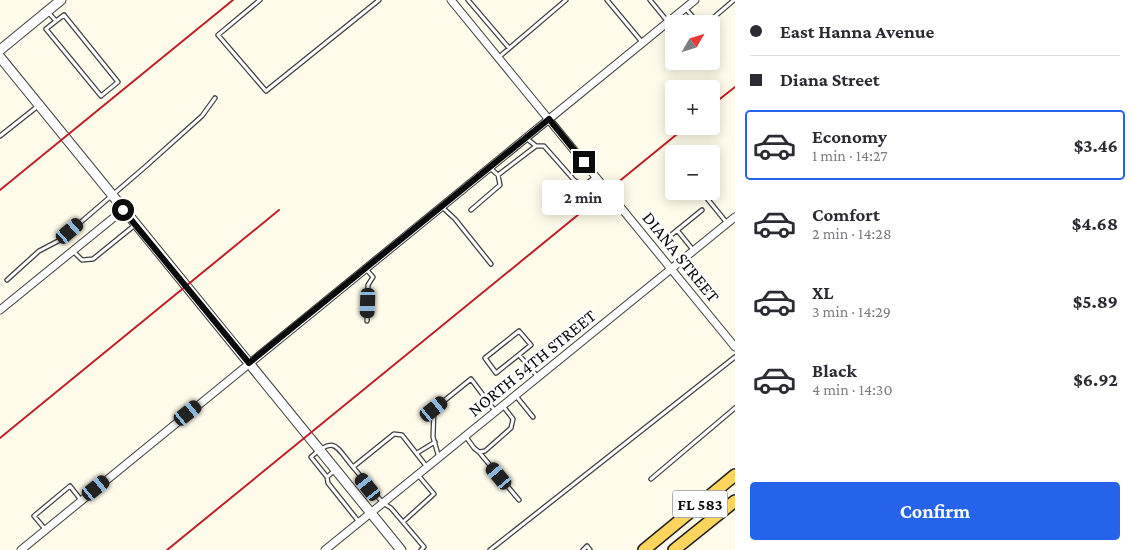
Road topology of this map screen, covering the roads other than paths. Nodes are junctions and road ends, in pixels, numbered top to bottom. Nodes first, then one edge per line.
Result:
1 (62, 0) edge
2 (260, 0) edge
3 (379, 0) edge
4 (451, 0) edge
5 (468, 0) edge
6 (566, 0) edge
7 (607, 0) edge
8 (650, 0) edge
9 (695, 0) edge
10 (734, 0) edge
11 (685, 8) junction
12 (48, 11) junction
13 (676, 15) edge
14 (691, 15) edge
15 (716, 15) edge
16 (665, 18) edge
17 (56, 21) junction
18 (665, 25) edge
19 (643, 43) junction
20 (509, 48) junction
21 (0, 50) edge
22 (0, 57) edge
23 (498, 57) junction
24 (216, 98) dead end
25 (39, 105) junction
26 (549, 119) junction
27 (0, 136) edge
28 (526, 138) junction
29 (536, 146) junction
30 (490, 168) junction
31 (498, 175) junction
32 (596, 176) junction
33 (112, 195) junction
34 (708, 200) edge
35 (441, 207) junction
36 (123, 210) junction
37 (471, 210) dead end
38 (702, 210) dead end
39 (735, 217) edge
40 (727, 224) junction
41 (136, 225) junction
42 (677, 230) junction
43 (665, 240) dead end
44 (72, 251) junction
45 (694, 251) junction
46 (491, 264) dead end
47 (366, 268) junction
48 (672, 269) junction
49 (7, 280) dead end
50 (0, 310) edge
51 (367, 321) dead end
52 (735, 347) edge
53 (519, 355) junction
54 (735, 357) edge
55 (249, 363) junction
56 (538, 377) junction
57 (516, 396) junction
58 (502, 406) junction
59 (735, 408) edge
60 (495, 412) junction
61 (533, 417) dead end
62 (465, 436) junction
63 (435, 442) junction
64 (319, 450) junction
65 (479, 452) junction
66 (417, 453) junction
67 (439, 458) junction
68 (427, 467) junction
69 (352, 468) junction
70 (336, 470) junction
71 (418, 475) junction
72 (735, 475) edge
73 (327, 477) junction
74 (651, 479) dead end
75 (81, 500) junction
76 (519, 500) dead end
77 (735, 500) edge
78 (383, 503) junction
79 (371, 513) junction
80 (360, 522) junction
81 (403, 522) junction
82 (46, 530) junction
83 (21, 550) edge
84 (325, 550) edge
85 (401, 550) edge
86 (420, 550) edge
87 (490, 550) edge
88 (583, 550) edge
89 (590, 550) edge
90 (644, 550) edge
91 (674, 550) edge

1 - 12 street
2 - 3 lane
4 - 23 street, DIANA STREET
5 - 20 lane
6 - 20 lane
7 - 19 lane
8 - 16 lane
9 - 11 street
10 - 15 lane
11 - 13 street
11 - 14 lane
12 - 17 lane
12 - 21 street
17 - 17 lane
18 - 19 street
19 - 26 street
20 - 23 lane
22 - 25 street
23 - 26 street, DIANA STREET
24 - 33 lane
25 - 27 lane
25 - 33 street
26 - 28 street
26 - 32 street, DIANA STREET
28 - 29 lane
28 - 30 street
29 - 31 lane
29 - 32 lane
30 - 31 lane
30 - 35 street
31 - 37 lane
32 - 48 street, DIANA STREET
33 - 36 street
33 - 49 lane
34 - 40 lane
35 - 46 lane
35 - 47 street
36 - 41 street
36 - 44 street
38 - 42 lane
39 - 40 street, NORTH 54TH STREET
40 - 45 street, NORTH 54TH STREET
41 - 44 lane
41 - 55 street
42 - 43 lane
42 - 45 lane
44 - 50 street
45 - 48 street, NORTH 54TH STREET
47 - 51 lane
47 - 55 street
48 - 52 street, DIANA STREET
48 - 56 street, NORTH 54TH STREET
53 - 53 lane
53 - 56 lane
54 - 87 lane
55 - 64 street
55 - 75 street
56 - 57 street, NORTH 54TH STREET
57 - 58 street, NORTH 54TH STREET
57 - 61 lane
58 - 60 street, NORTH 54TH STREET
58 - 65 lane
59 - 74 lane
60 - 62 street, NORTH 54TH STREET
60 - 63 lane
62 - 65 lane
62 - 67 street, NORTH 54TH STREET
63 - 66 lane
63 - 67 lane
64 - 69 lane
64 - 70 street
64 - 73 lane
65 - 76 lane
66 - 68 lane
66 - 69 lane
67 - 68 street, NORTH 54TH STREET
68 - 71 street, NORTH 54TH STREET
69 - 78 lane
70 - 73 lane
70 - 79 street
71 - 78 street, NORTH 54TH STREET
71 - 81 lane
72 - 90 main road, FL 583
73 - 80 lane
75 - 82 street
75 - 82 lane
77 - 91 main road, FL 583
78 - 79 street, NORTH 54TH STREET
78 - 81 lane
79 - 80 street, NORTH 54TH STREET
79 - 85 street
80 - 84 street, NORTH 54TH STREET
81 - 86 lane
82 - 83 street
88 - 89 lane

